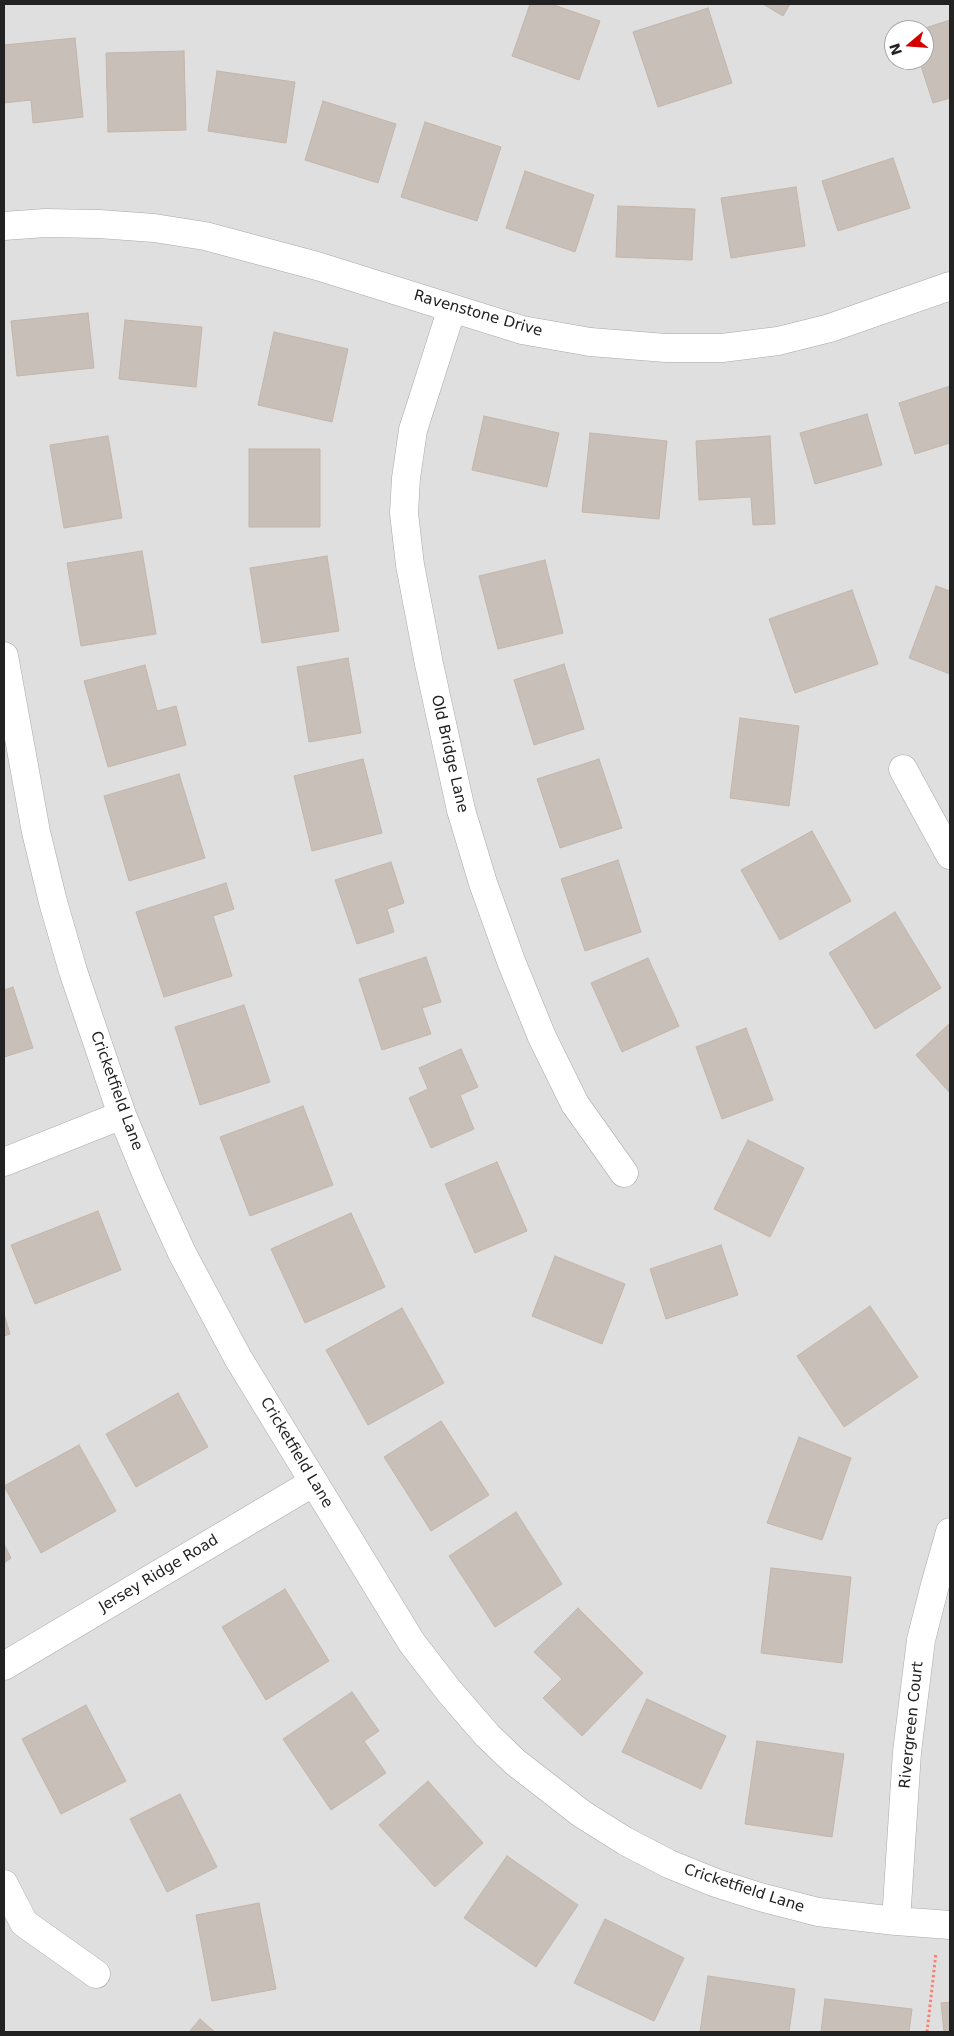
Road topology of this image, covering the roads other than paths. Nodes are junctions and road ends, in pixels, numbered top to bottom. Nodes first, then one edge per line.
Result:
1 (4, 226) edge
2 (950, 286) edge
3 (452, 308) junction
4 (4, 656) edge
5 (8, 709) edge
6 (903, 769) dead end
7 (950, 855) edge
8 (122, 1115) junction
9 (4, 1162) edge
10 (624, 1173) dead end
11 (314, 1482) junction
12 (950, 1532) edge
13 (4, 1666) edge
14 (4, 1884) edge
15 (896, 1921) junction
16 (945, 1924) edge
17 (96, 1974) dead end

1 - 3 street, Ravenstone Drive
2 - 3 street, Ravenstone Drive
3 - 10 street, Old Bridge Lane
4 - 5 street, Cricketfield Lane
5 - 8 street, Cricketfield Lane
6 - 7 street
8 - 9 street
8 - 11 street, Cricketfield Lane
11 - 13 street, Jersey Ridge Road
11 - 15 street, Cricketfield Lane
12 - 15 street, Rivergreen Court
14 - 17 street
15 - 16 street, Cricketfield Lane

